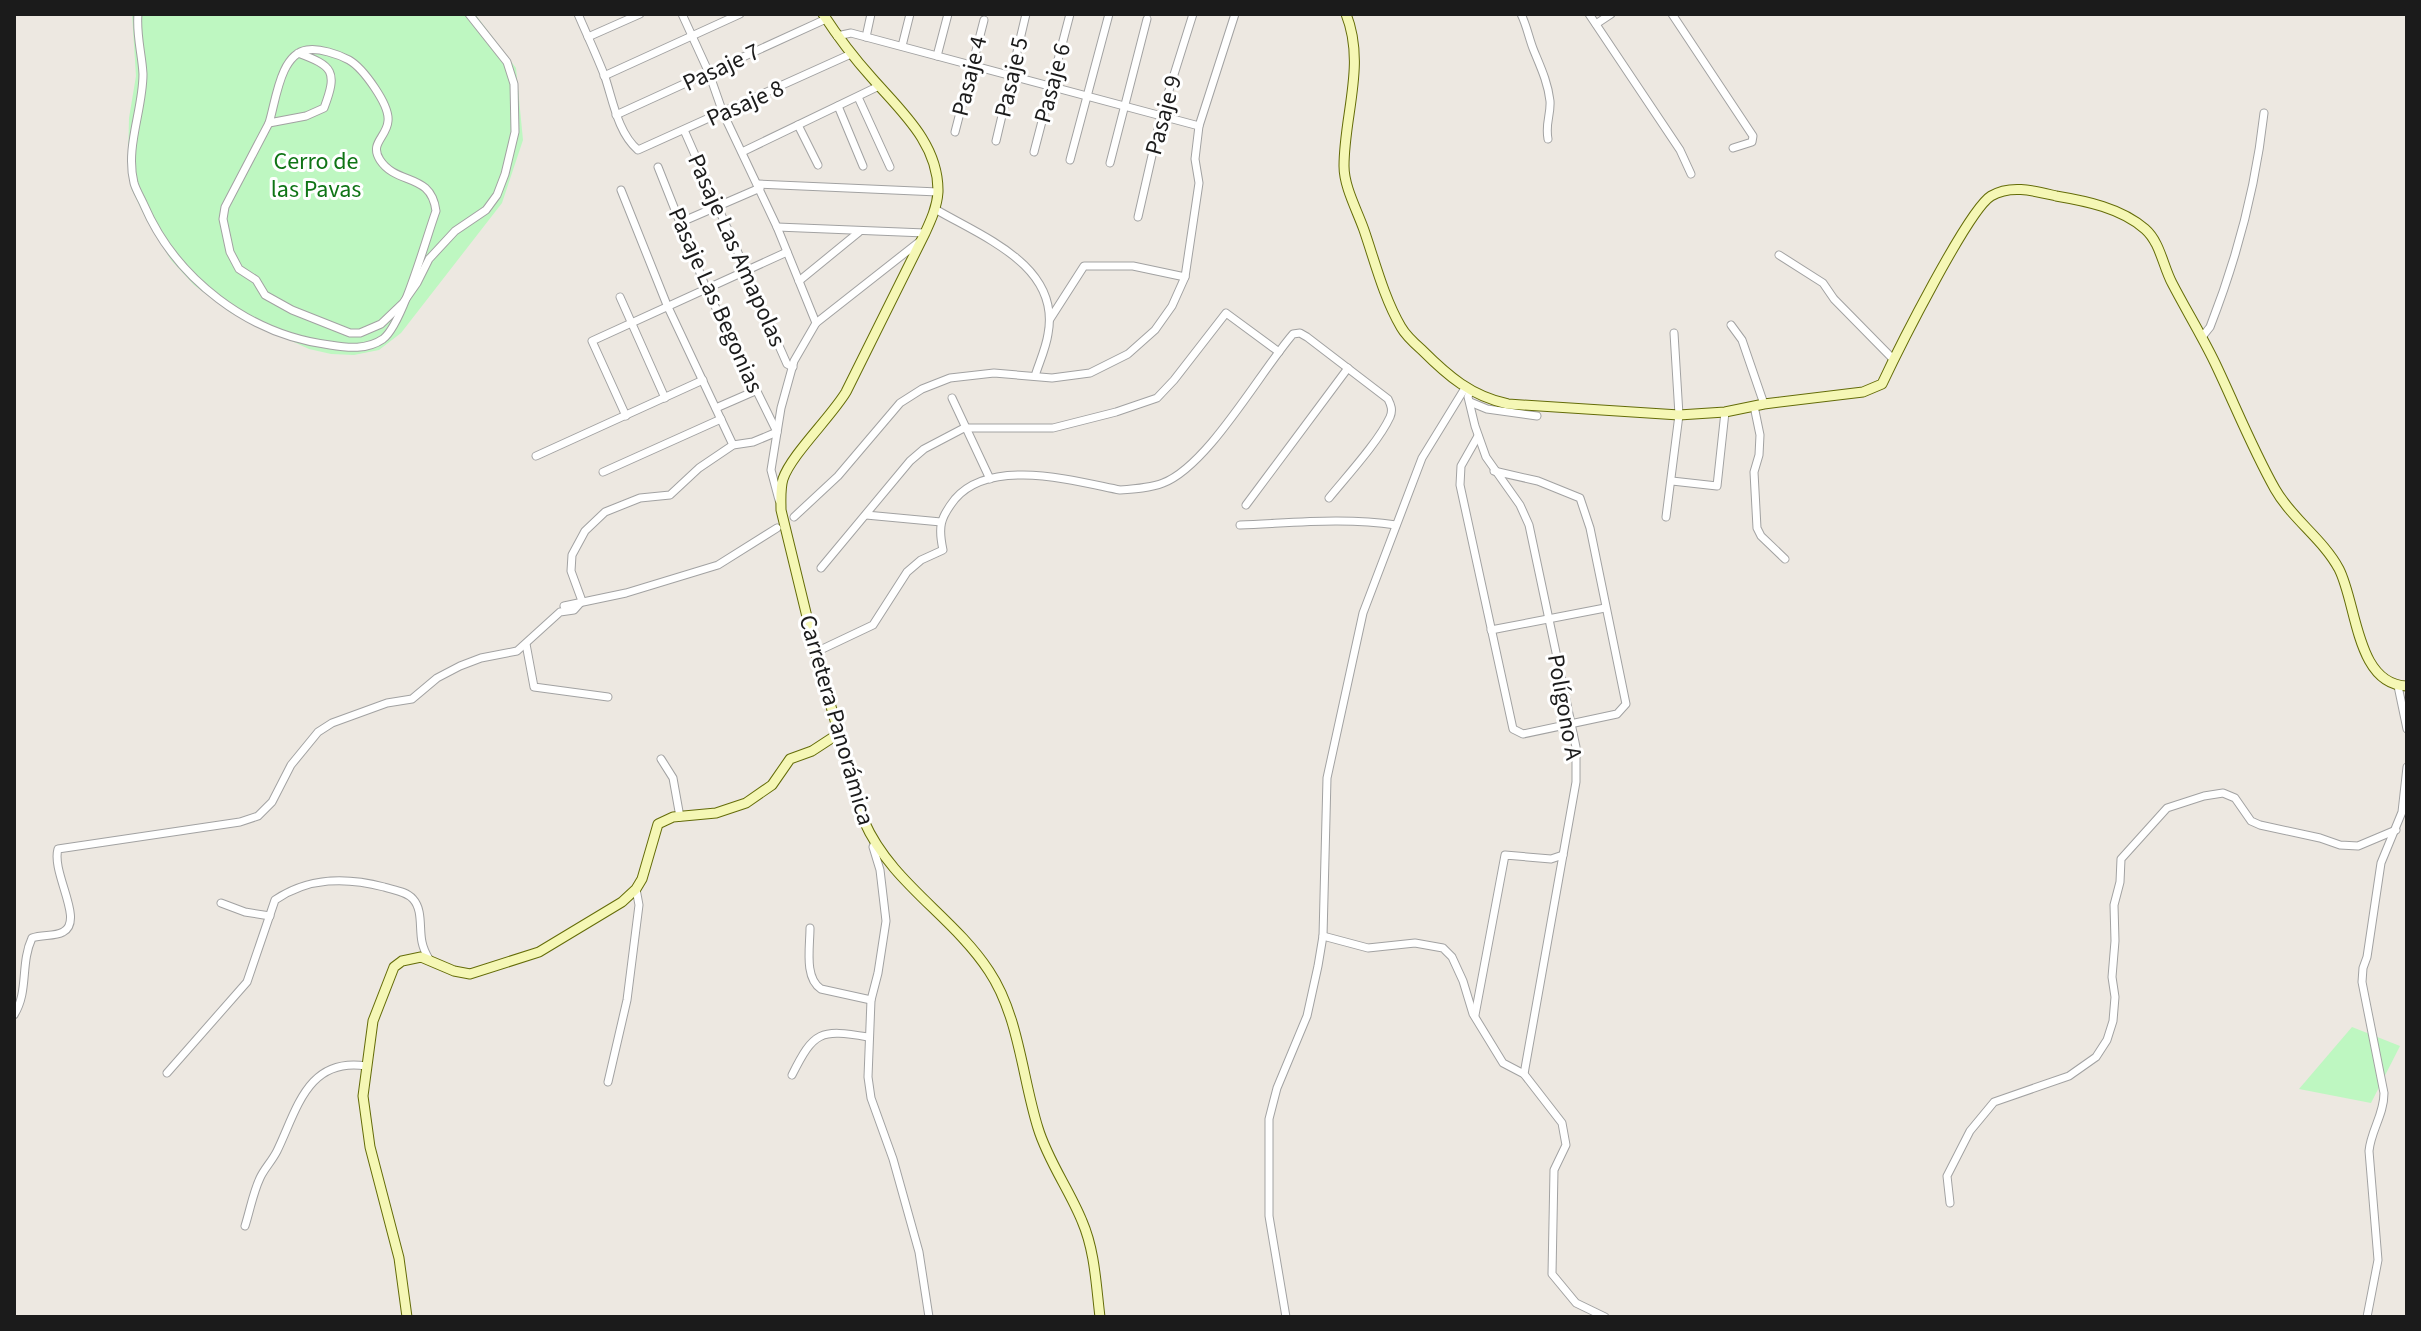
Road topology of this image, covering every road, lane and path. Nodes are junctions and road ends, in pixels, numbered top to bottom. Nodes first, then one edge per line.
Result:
1 (138, 14) edge
2 (469, 14) edge
3 (578, 14) edge
4 (640, 14) edge
5 (682, 14) edge
6 (740, 14) edge
7 (871, 14) edge
8 (910, 14) edge
9 (948, 14) edge
10 (1026, 14) edge
11 (1070, 14) edge
12 (1109, 14) edge
13 (1193, 14) edge
14 (1235, 14) edge
15 (1346, 14) edge
16 (1521, 14) edge
17 (1589, 14) edge
18 (1611, 14) edge
19 (1672, 14) edge
20 (824, 16) edge
21 (1147, 19) dead end
22 (984, 20) dead end
23 (1596, 24) junction
24 (691, 36) junction
25 (837, 36) junction
26 (588, 37) junction
27 (866, 37) junction
28 (902, 46) junction
29 (298, 53) junction
30 (851, 54) junction
31 (937, 56) junction
32 (972, 65) junction
33 (709, 73) junction
34 (604, 76) junction
35 (1012, 76) junction
36 (879, 86) junction
37 (1050, 86) junction
38 (1086, 95) junction
39 (858, 97) junction
40 (838, 106) junction
41 (1125, 106) junction
42 (723, 113) junction
43 (2264, 113) dead end
44 (616, 115) junction
45 (1161, 116) junction
46 (269, 123) junction
47 (798, 125) junction
48 (1199, 126) junction
49 (684, 130) junction
50 (955, 132) dead end
51 (1548, 139) dead end
52 (996, 141) dead end
53 (1733, 148) dead end
54 (742, 152) junction
55 (1034, 152) dead end
56 (1070, 160) dead end
57 (1110, 163) dead end
58 (818, 165) dead end
59 (863, 166) dead end
60 (658, 167) dead end
61 (890, 167) dead end
62 (1691, 174) dead end
63 (759, 186) junction
64 (621, 190) dead end
65 (938, 192) junction
66 (718, 206) junction
67 (935, 209) junction
68 (1138, 217) dead end
69 (679, 223) junction
70 (777, 227) junction
71 (859, 231) junction
72 (922, 238) junction
73 (787, 252) junction
74 (1779, 255) dead end
75 (744, 271) junction
76 (1185, 277) junction
77 (799, 281) junction
78 (706, 288) junction
79 (620, 297) dead end
80 (403, 303) junction
81 (667, 305) junction
82 (1049, 321) junction
83 (630, 323) junction
84 (816, 323) junction
85 (1731, 325) dead end
86 (1674, 333) dead end
87 (2202, 337) junction
88 (1279, 352) junction
89 (1894, 360) junction
90 (793, 367) junction
91 (1348, 368) junction
92 (1035, 376) junction
93 (703, 380) junction
94 (1467, 389) junction
95 (755, 391) junction
96 (665, 398) junction
97 (952, 398) dead end
98 (1470, 402) junction
99 (1759, 405) junction
100 (716, 408) junction
101 (1725, 412) junction
102 (1679, 415) junction
103 (626, 416) junction
104 (1537, 416) dead end
105 (721, 419) junction
106 (964, 428) junction
107 (777, 432) junction
108 (1478, 436) junction
109 (733, 445) junction
110 (536, 456) dead end
111 (1494, 471) junction
112 (603, 472) dead end
113 (990, 479) junction
114 (1672, 481) junction
115 (1329, 498) dead end
116 (1246, 505) dead end
117 (781, 510) junction
118 (866, 515) junction
119 (794, 517) dead end
120 (1666, 517) dead end
121 (941, 522) junction
122 (1240, 525) dead end
123 (1396, 525) junction
124 (777, 528) dead end
125 (1785, 559) dead end
126 (821, 568) dead end
127 (582, 601) junction
128 (564, 606) dead end
129 (1605, 608) junction
130 (1549, 620) junction
131 (1491, 630) junction
132 (526, 644) junction
133 (816, 652) junction
134 (2403, 686) edge
135 (608, 697) dead end
136 (1571, 723) junction
137 (2407, 729) edge
138 (838, 734) junction
139 (661, 759) dead end
140 (2407, 767) edge
141 (680, 817) junction
142 (2396, 830) junction
143 (875, 842) junction
144 (1563, 855) junction
145 (636, 889) junction
146 (221, 903) dead end
147 (270, 916) junction
148 (810, 928) dead end
149 (1323, 936) junction
150 (429, 959) junction
151 (871, 1000) junction
152 (14, 1015) edge
153 (1475, 1017) junction
154 (868, 1037) junction
155 (366, 1066) junction
156 (167, 1073) dead end
157 (1524, 1074) junction
158 (792, 1075) dead end
159 (608, 1082) dead end
160 (1950, 1203) dead end
161 (245, 1226) dead end
162 (407, 1317) edge
163 (929, 1317) edge
164 (1100, 1317) edge
165 (1286, 1317) edge
166 (1605, 1317) edge
167 (2367, 1317) edge

1 - 80 street
2 - 80 street
3 - 26 street
4 - 26 street
5 - 24 street
6 - 24 street
7 - 27 street
8 - 28 street
9 - 31 street
10 - 35 street, Pasaje 5
11 - 37 street, Pasaje 6
12 - 38 street
13 - 45 street, Pasaje 9
14 - 48 street
15 - 94 street
16 - 51 street
17 - 23 street
18 - 23 street
19 - 53 street
20 - 25 street
20 - 33 street, Pasaje 7
21 - 41 street
22 - 32 street, Pasaje 4
23 - 62 street
24 - 33 street
24 - 34 street
25 - 27 street
25 - 30 street
26 - 34 street
27 - 28 street
28 - 31 street
29 - 46 street
29 - 46 street
29 - 80 street
30 - 36 street
30 - 42 street, Pasaje 8
31 - 32 street
32 - 35 street
32 - 50 street, Pasaje 4
33 - 42 street
33 - 44 street, Pasaje 7
34 - 44 street
35 - 37 street
35 - 52 street, Pasaje 5
36 - 39 street
36 - 65 street
37 - 38 street
37 - 55 street, Pasaje 6
38 - 41 street
38 - 56 street
39 - 40 street
39 - 61 street
40 - 47 street
40 - 59 street
41 - 45 street
41 - 57 street
42 - 49 street, Pasaje 8
42 - 54 street
43 - 87 street
44 - 49 street, Pasaje 8
45 - 48 street
45 - 68 street, Pasaje 9
46 - 80 street
47 - 54 street
47 - 58 street
48 - 76 street
49 - 66 street, Pasaje Las Amapolas
54 - 63 street
60 - 69 street, Pasaje Las Begonias
63 - 65 street
63 - 66 street
63 - 70 street
64 - 81 street
65 - 67 street, Carretera Panorámica
66 - 69 street
66 - 75 street, Pasaje Las Amapolas
67 - 72 street, Carretera Panorámica
67 - 82 street
69 - 78 street, Pasaje Las Begonias
70 - 71 street
70 - 73 street
71 - 72 street
71 - 77 street
72 - 84 street
72 - 117 street, Carretera Panorámica
73 - 75 street
73 - 77 street
74 - 89 street
75 - 78 street
75 - 90 street, Pasaje Las Amapolas
76 - 82 street
76 - 92 street
77 - 84 street
78 - 81 street
78 - 95 street, Pasaje Las Begonias
79 - 83 street
81 - 83 street
81 - 93 street
82 - 92 street
83 - 96 street
83 - 103 street
84 - 90 street
85 - 99 street
86 - 102 street
87 - 89 street
87 - 134 street
88 - 91 street
88 - 106 street
88 - 113 street
89 - 99 street
90 - 107 street
91 - 115 street
91 - 116 street
92 - 119 street
93 - 96 street
93 - 100 street
94 - 98 street, Polígono A
94 - 102 street
94 - 123 street
95 - 100 street
95 - 107 street, Pasaje Las Begonias
96 - 103 street
97 - 106 street
98 - 104 street
98 - 108 street, Polígono A
99 - 101 street
99 - 125 street
100 - 105 street
101 - 102 street
101 - 114 street
102 - 114 street
103 - 110 street
105 - 109 street
105 - 112 street
106 - 113 street
106 - 118 street
107 - 109 street
107 - 117 street
108 - 111 street, Polígono A
108 - 131 street
109 - 127 street
111 - 129 street
111 - 130 street, Polígono A
113 - 121 street
114 - 120 street
117 - 133 street, Carretera Panorámica
118 - 121 street
118 - 126 street
121 - 133 street
122 - 123 street
123 - 149 street
124 - 127 street
127 - 128 street
127 - 132 street
129 - 130 street
129 - 136 street
130 - 131 street
130 - 136 street, Polígono A
131 - 136 street
132 - 135 street
132 - 152 street
133 - 138 street, Carretera Panorámica
134 - 137 street
136 - 144 street, Polígono A
138 - 141 street
138 - 143 street, Carretera Panorámica
139 - 141 street
140 - 142 street
141 - 145 street
142 - 160 street
142 - 167 street
143 - 151 street
143 - 164 street, Carretera Panorámica
144 - 153 street
144 - 157 street, Polígono A
145 - 150 street
145 - 159 street
146 - 147 street
147 - 150 street
147 - 156 street
148 - 151 street
149 - 153 street
149 - 165 street
150 - 155 street
151 - 154 street
153 - 157 street
154 - 158 street
154 - 163 street
155 - 161 street
155 - 162 street
157 - 166 street

